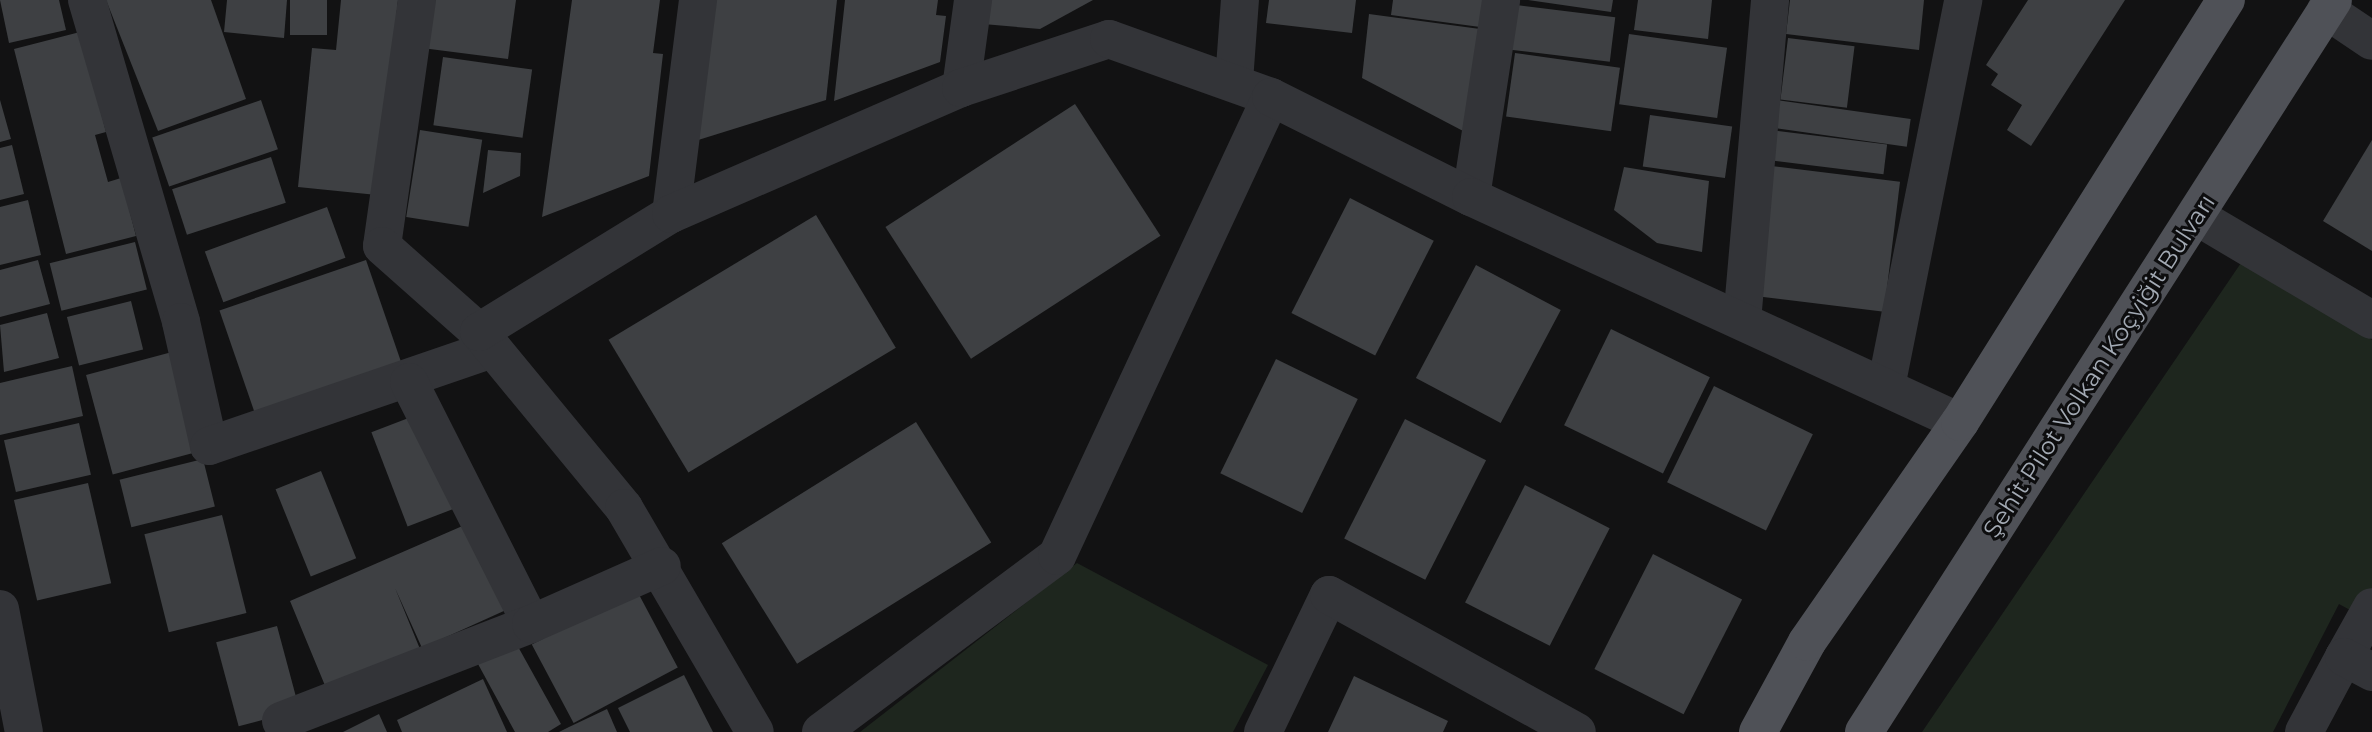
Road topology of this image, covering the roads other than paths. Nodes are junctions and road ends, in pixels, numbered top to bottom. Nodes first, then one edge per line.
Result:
1 (87, 0) edge
2 (417, 0) edge
3 (698, 0) edge
4 (972, 0) edge
5 (1240, 0) edge
6 (1501, 0) edge
7 (1770, 0) edge
8 (1963, 0) edge
9 (2226, 0) edge
10 (2330, 5) edge
11 (2372, 41) edge
12 (1234, 81) junction
13 (961, 88) junction
14 (1271, 97) junction
15 (1471, 197) junction
16 (671, 214) junction
17 (2196, 216) junction
18 (2372, 320) edge
19 (1742, 321) junction
20 (486, 340) junction
21 (409, 382) junction
22 (1886, 387) junction
23 (1961, 422) junction
24 (662, 566) junction
25 (2372, 607) edge
26 (0, 609) edge
27 (531, 624) junction
28 (2358, 664) edge
29 (281, 721) dead end
30 (24, 732) edge
31 (755, 732) edge
32 (821, 732) edge
33 (1263, 732) edge
34 (1577, 732) edge
35 (1758, 732) edge
36 (1864, 732) edge
37 (2304, 732) edge

1 - 21 street
2 - 20 street
3 - 16 street
4 - 13 street
5 - 12 street
6 - 15 street
7 - 19 street
8 - 22 street
9 - 23 main road
10 - 11 street
10 - 17 main road, Şehit Pilot Volkan Koçyiğit Bulvarı
12 - 13 street
12 - 14 street
13 - 16 street
14 - 15 street
14 - 32 street
15 - 19 street
16 - 20 street
17 - 18 street
17 - 36 main road, Şehit Pilot Volkan Koçyiğit Bulvarı
19 - 22 street
20 - 21 street
20 - 24 street
21 - 27 street
22 - 23 street
23 - 35 main road
24 - 27 street
24 - 31 street
25 - 28 street
26 - 30 street
27 - 29 street
28 - 37 street
33 - 34 street

